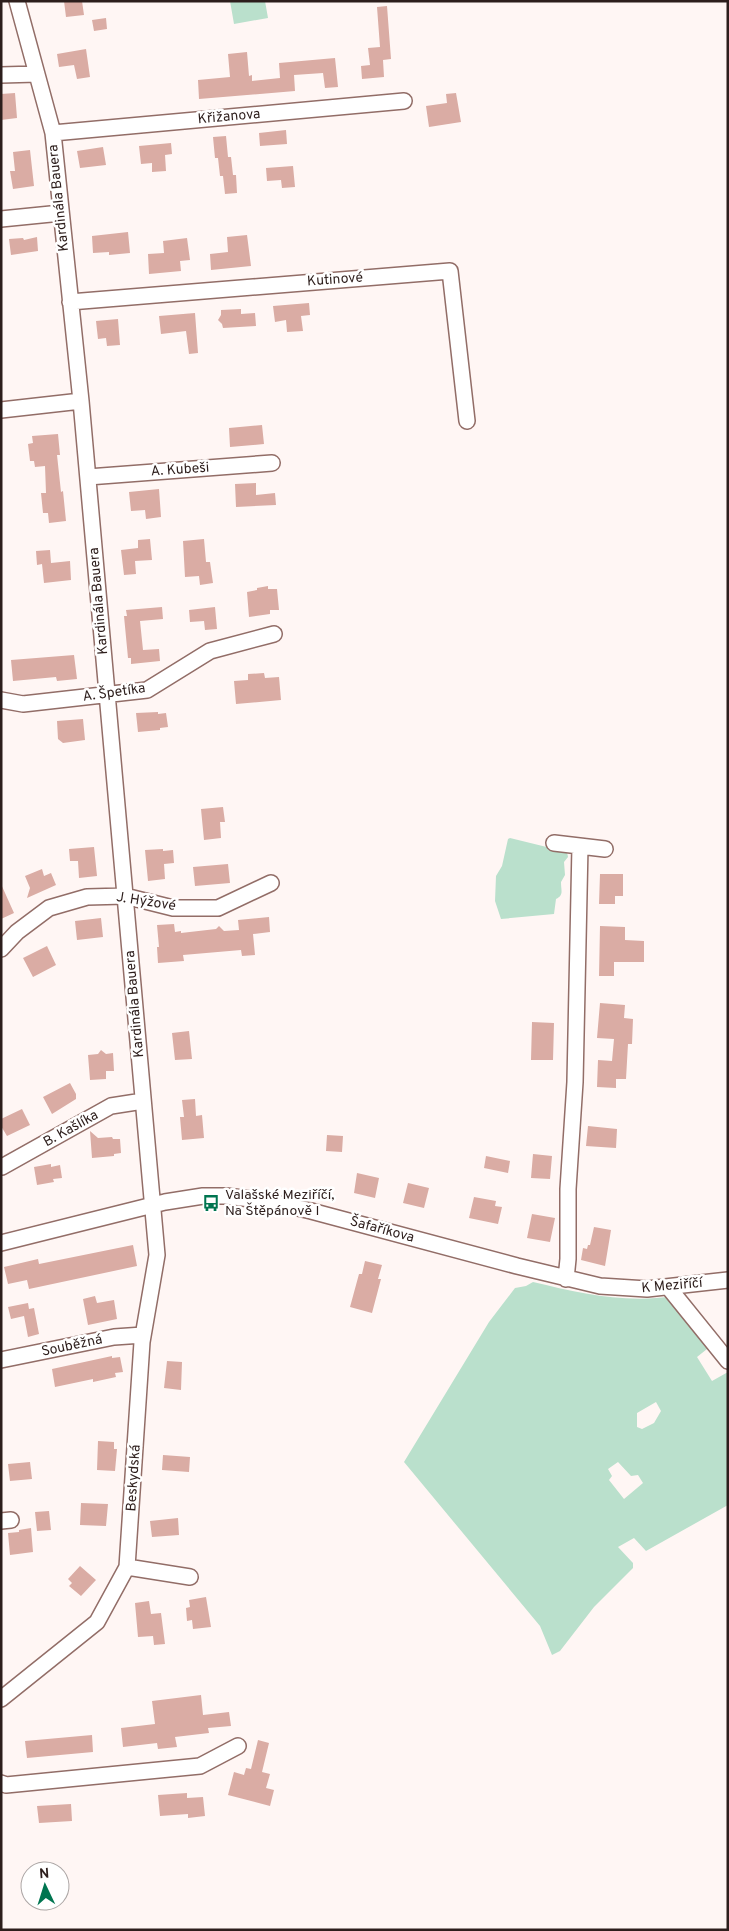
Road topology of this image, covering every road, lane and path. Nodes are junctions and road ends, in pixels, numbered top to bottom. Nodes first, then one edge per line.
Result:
1 (17, 1) edge
2 (37, 74) junction
3 (1, 75) edge
4 (404, 101) dead end
5 (52, 133) junction
6 (61, 213) junction
7 (1, 219) edge
8 (70, 302) junction
9 (81, 401) junction
10 (1, 410) edge
11 (467, 421) dead end
12 (272, 463) dead end
13 (88, 477) junction
14 (274, 634) dead end
15 (107, 695) junction
16 (1, 700) edge
17 (554, 842) dead end
18 (580, 846) junction
19 (605, 849) dead end
20 (272, 882) dead end
21 (125, 896) junction
22 (1, 949) edge
23 (143, 1101) junction
24 (2, 1167) edge
25 (152, 1204) junction
26 (1, 1244) edge
27 (566, 1279) junction
28 (728, 1280) edge
29 (616, 1288) joint
30 (669, 1288) junction
31 (143, 1335) junction
32 (1, 1360) edge
33 (728, 1361) edge
34 (127, 1567) junction
35 (190, 1577) dead end
36 (1, 1699) edge
37 (238, 1746) dead end
38 (1, 1783) edge

1 - 2 street, Kardinála Bauera
2 - 3 street
2 - 5 street, Kardinála Bauera
4 - 5 street, Křižanova
5 - 6 street, Kardinála Bauera
6 - 7 street
6 - 8 street, Kardinála Bauera
8 - 9 street, Kardinála Bauera
8 - 11 street, Kutinové
9 - 10 street
9 - 13 street, Kardinála Bauera
12 - 13 street, A. Kubeši
13 - 15 street, Kardinála Bauera
14 - 15 street, A. Špetíka
15 - 16 street, A. Špetíka
15 - 21 street, Kardinála Bauera
17 - 18 street
18 - 19 street
18 - 27 street
20 - 21 street, J. Hýžové
21 - 22 street, J. Hýžové
21 - 23 street, Kardinála Bauera
23 - 24 street, B. Kašlíka
23 - 25 street, Kardinála Bauera
25 - 26 street, Šafaříkova
25 - 27 street, Šafaříkova
25 - 31 street, Beskydská
27 - 29 street, Šafaříkova
28 - 30 street, K Meziříčí
29 - 30 street, K Meziříčí
30 - 33 street
31 - 32 street, Souběžná
31 - 34 street, Beskydská
34 - 35 street
34 - 36 street, Beskydská
37 - 38 street

